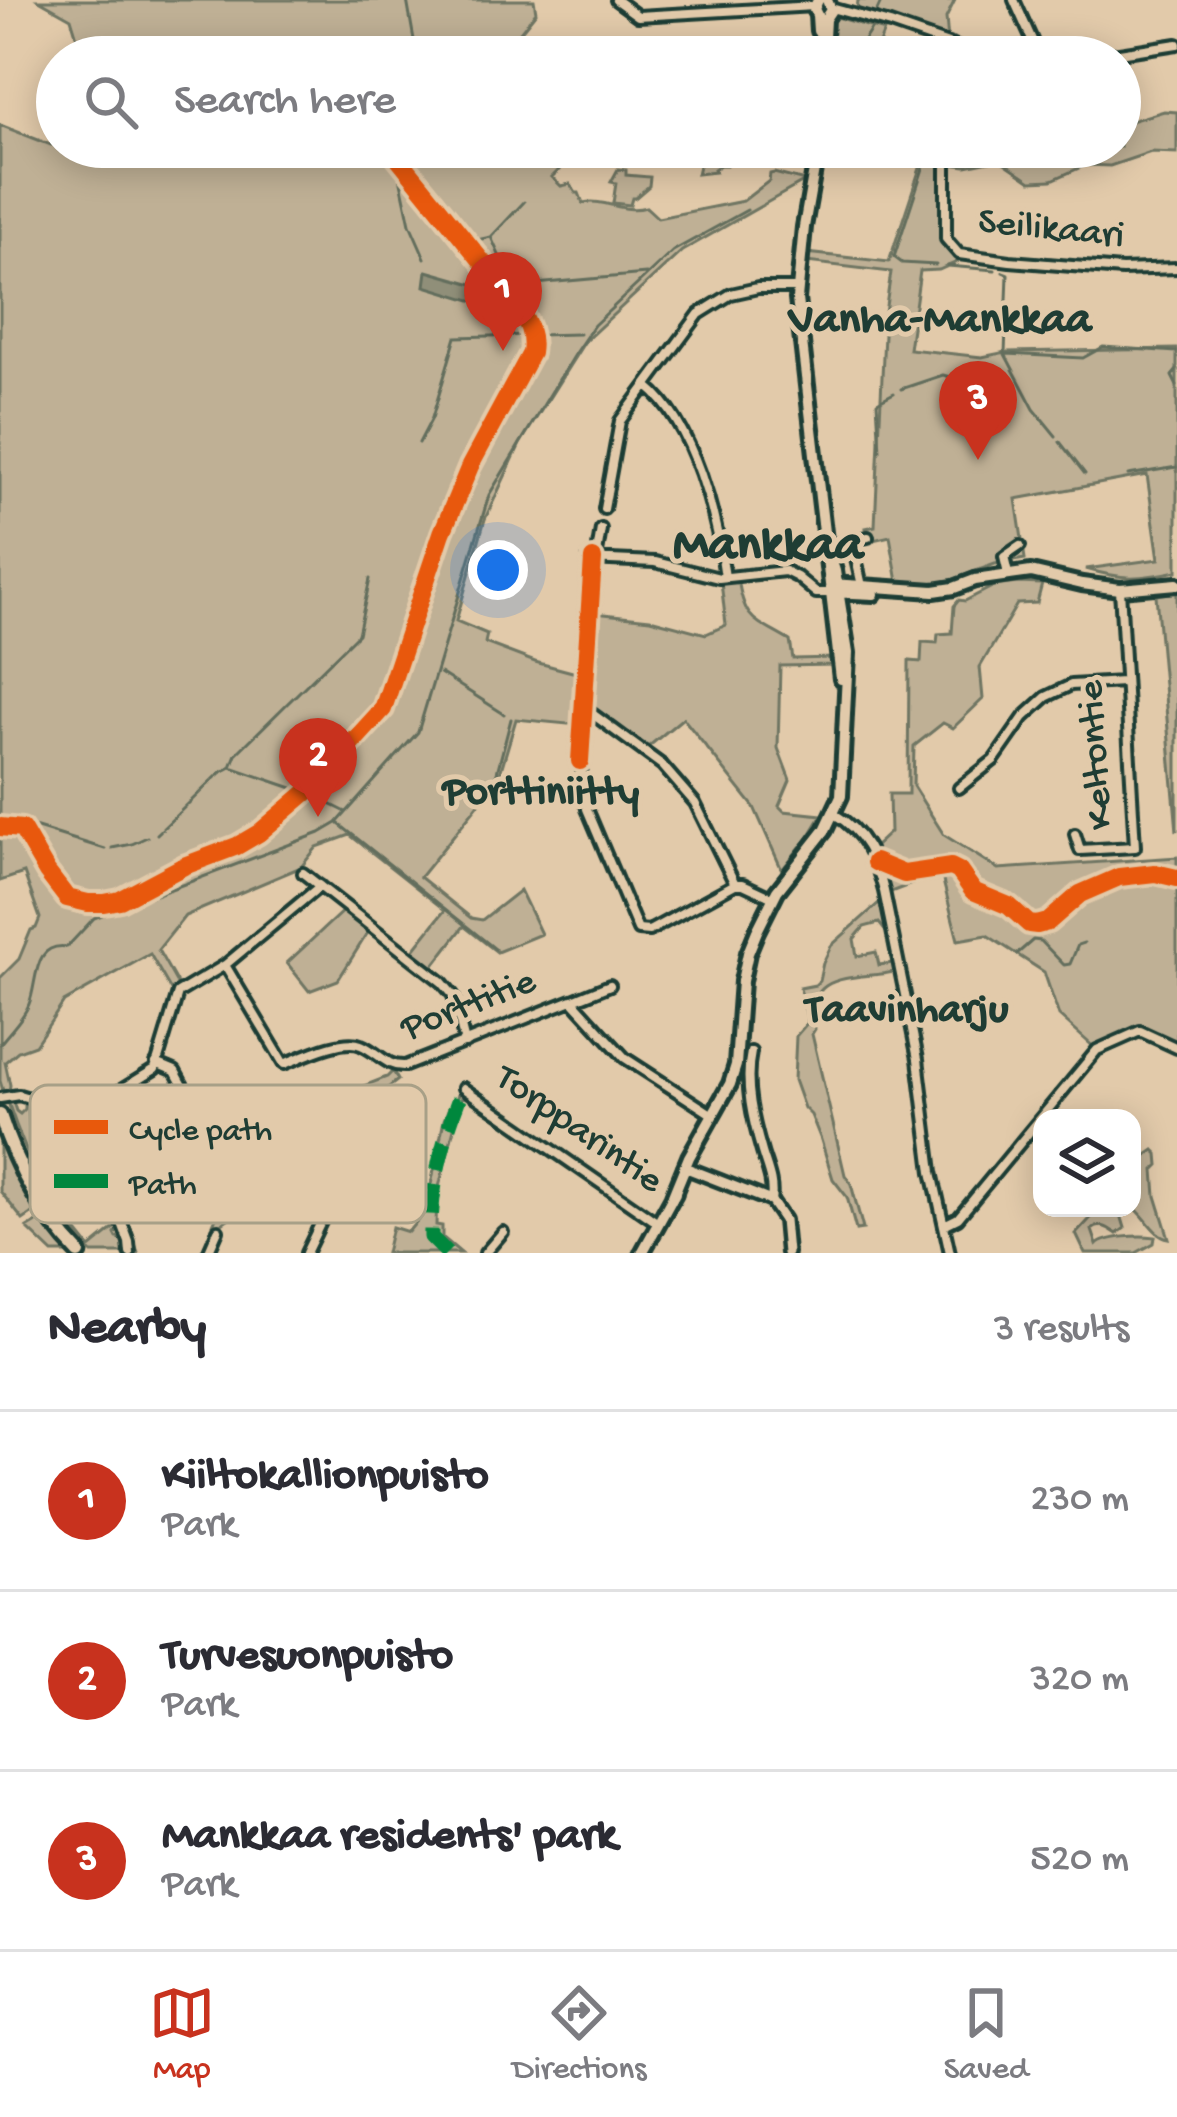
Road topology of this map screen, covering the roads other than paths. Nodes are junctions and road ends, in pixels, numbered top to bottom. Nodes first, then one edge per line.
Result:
1 (616, 0) edge
2 (694, 0) edge
3 (1014, 0) edge
4 (822, 5) edge
5 (696, 11) junction
6 (821, 36) edge
7 (925, 36) edge
8 (1030, 36) edge
9 (1177, 44) edge
10 (1141, 50) edge
11 (814, 168) edge
12 (946, 168) edge
13 (1177, 268) edge
14 (796, 288) junction
15 (646, 386) junction
16 (604, 509) dead end
17 (601, 529) dead end
18 (868, 537) dead end
19 (852, 541) junction
20 (827, 546) junction
21 (1019, 546) dead end
22 (1008, 574) junction
23 (725, 577) junction
24 (1177, 584) edge
25 (834, 588) junction
26 (863, 589) junction
27 (1120, 589) junction
28 (1123, 682) junction
29 (584, 707) dead end
30 (580, 761) dead end
31 (959, 788) dead end
32 (833, 814) junction
33 (1075, 834) dead end
34 (303, 873) dead end
35 (735, 884) junction
36 (320, 886) junction
37 (773, 898) junction
38 (225, 965) junction
39 (610, 985) dead end
40 (572, 1000) junction
41 (465, 1042) junction
42 (1177, 1048) edge
43 (751, 1052) dead end
44 (156, 1063) junction
45 (129, 1085) edge
46 (183, 1085) edge
47 (464, 1088) dead end
48 (0, 1098) edge
49 (30, 1098) edge
50 (0, 1115) edge
51 (714, 1116) junction
52 (687, 1169) junction
53 (30, 1185) edge
54 (771, 1201) junction
55 (54, 1223) edge
56 (122, 1223) edge
57 (320, 1223) edge
58 (658, 1223) junction
59 (944, 1225) junction
60 (218, 1230) dead end
61 (503, 1232) dead end
62 (79, 1253) edge
63 (130, 1253) edge
64 (208, 1253) edge
65 (306, 1253) edge
66 (485, 1253) edge
67 (642, 1253) edge
68 (787, 1253) edge
69 (950, 1253) edge

1 - 5 street
2 - 5 street
3 - 8 street
4 - 5 street
4 - 6 main road
4 - 7 street
9 - 10 street
11 - 14 main road
12 - 13 street, Seilikaari
14 - 15 street
14 - 20 main road
15 - 16 street
15 - 23 street
17 - 23 street
18 - 19 street
19 - 20 street
19 - 26 street
20 - 25 main road
21 - 22 street
22 - 26 main road
22 - 27 main road
23 - 25 street
24 - 27 main road
25 - 26 main road
25 - 32 main road
27 - 28 street, Keltontie
28 - 31 street
28 - 33 street, Keltontie
29 - 35 street
30 - 35 street
32 - 37 main road
32 - 59 street
34 - 36 street
35 - 37 street
36 - 38 street
36 - 41 street
37 - 51 main road
38 - 41 street, Porttitie
38 - 44 street
39 - 40 street
40 - 41 street, Porttitie
40 - 51 street, Porttitie
42 - 59 street
43 - 54 street
44 - 45 street
44 - 46 street
47 - 58 street, Torpparintie
48 - 49 street
50 - 53 main road
51 - 52 main road
52 - 54 street
52 - 58 main road
54 - 68 street
55 - 62 main road
56 - 63 street
57 - 65 street
58 - 67 main road
59 - 69 street
60 - 64 street
61 - 66 street

